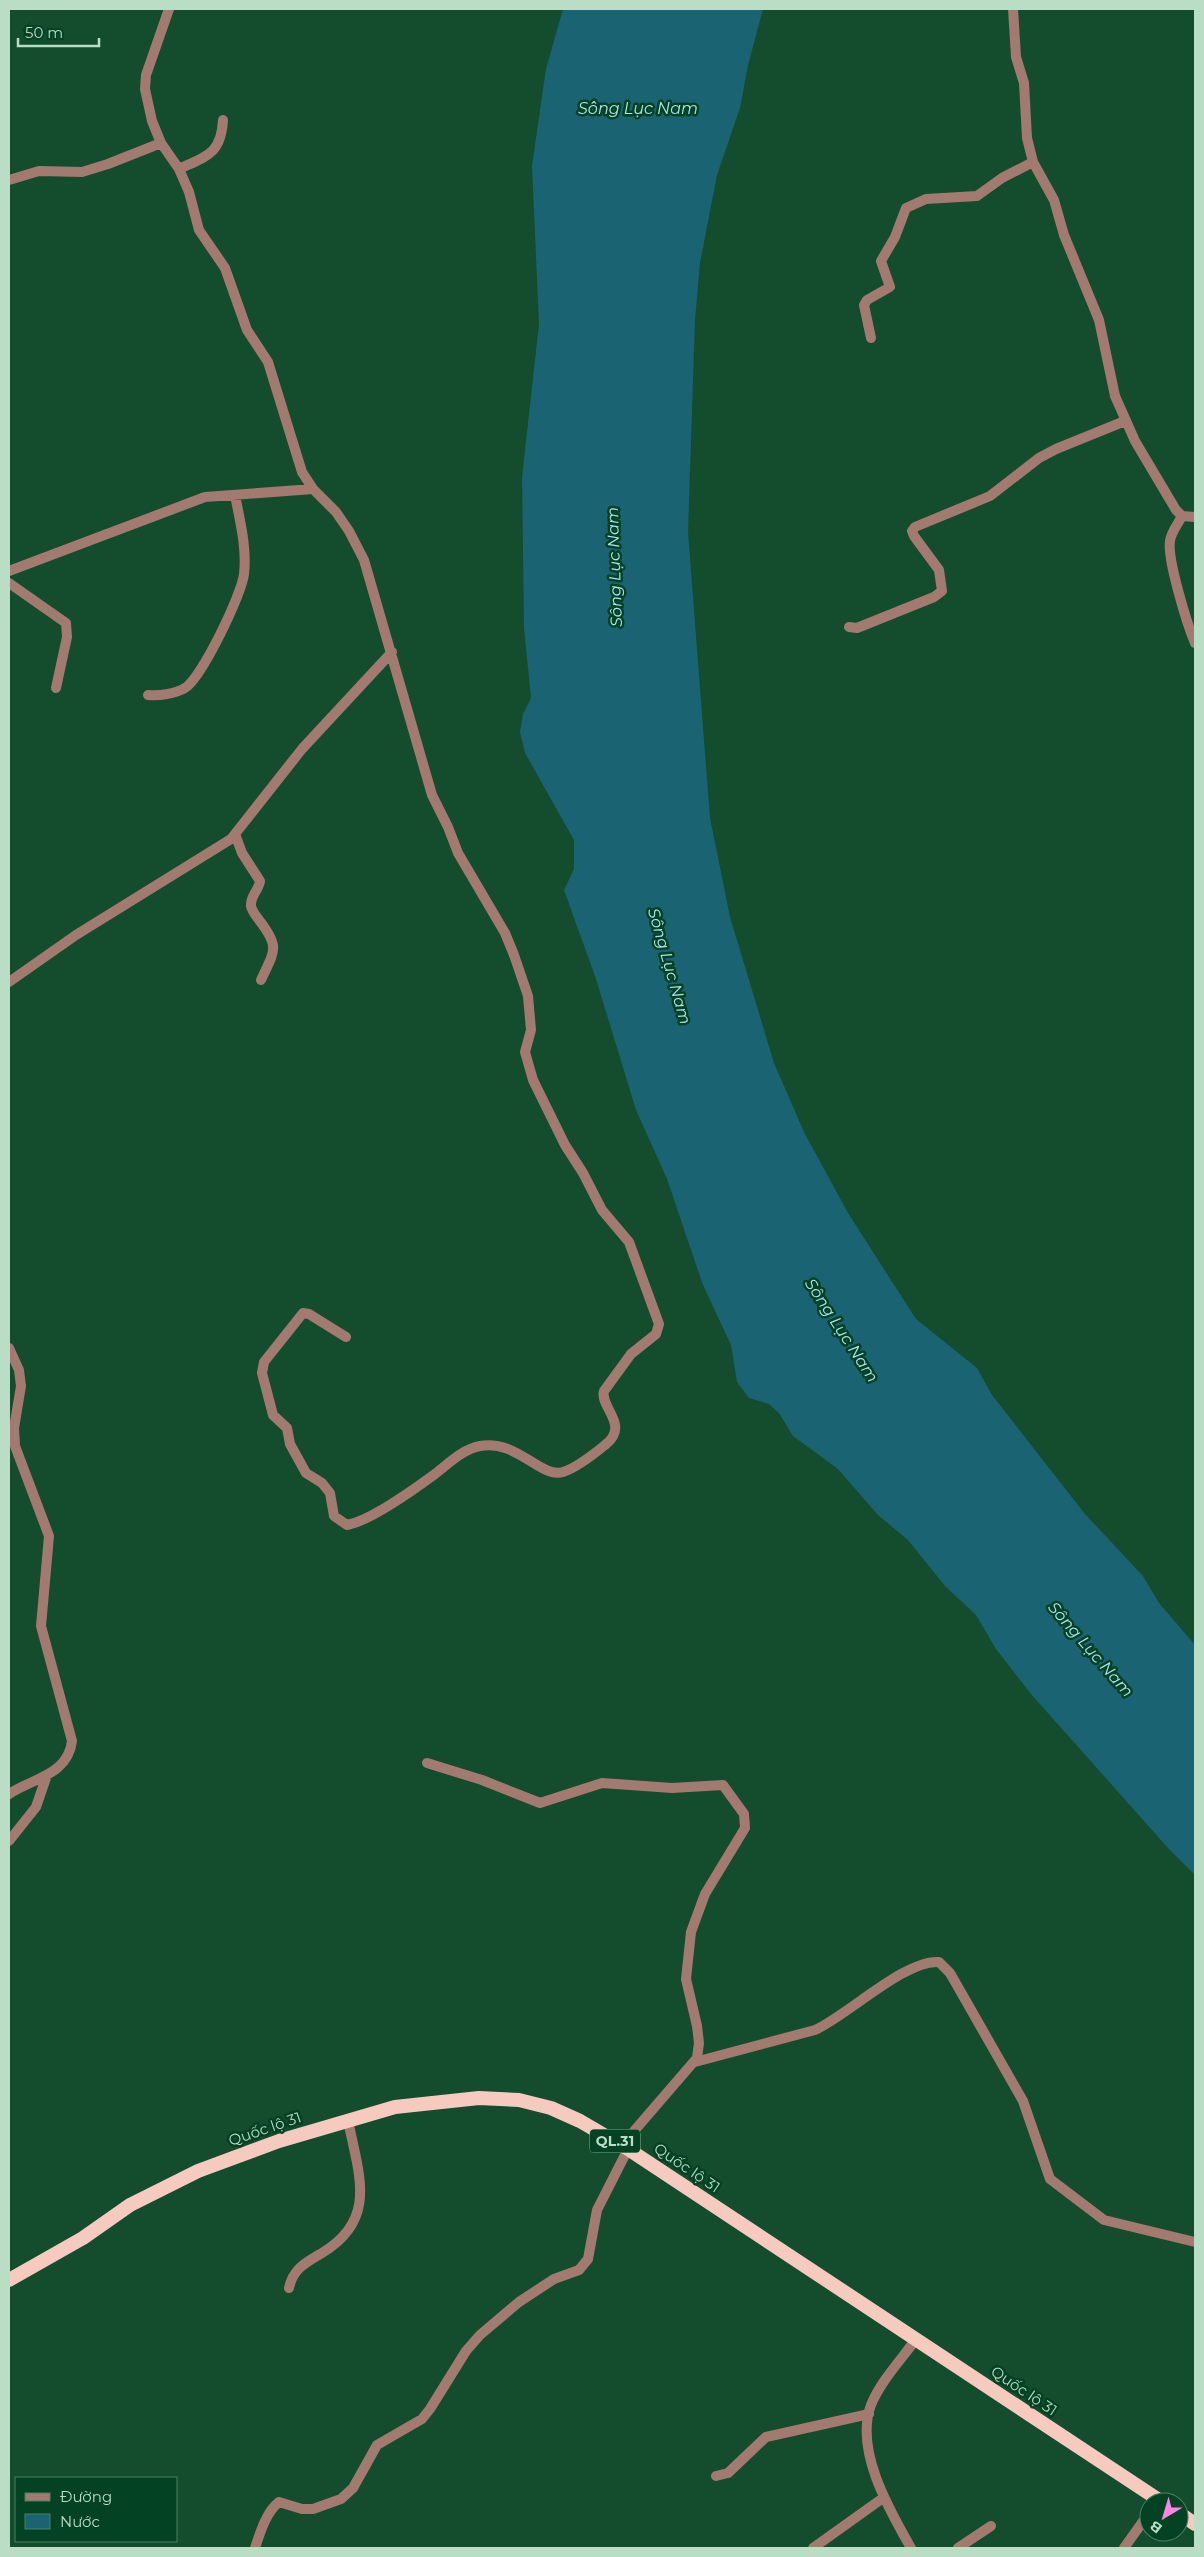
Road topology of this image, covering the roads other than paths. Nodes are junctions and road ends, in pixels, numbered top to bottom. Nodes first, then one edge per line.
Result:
1 (170, 9) edge
2 (1013, 9) edge
3 (223, 120) dead end
4 (161, 143) junction
5 (1033, 162) junction
6 (178, 169) junction
7 (9, 180) edge
8 (871, 338) dead end
9 (1125, 421) junction
10 (313, 488) junction
11 (235, 495) junction
12 (1182, 516) junction
13 (1195, 518) edge
14 (9, 571) edge
15 (9, 583) edge
16 (849, 627) dead end
17 (1195, 643) edge
18 (392, 652) junction
19 (56, 688) dead end
20 (148, 695) dead end
21 (235, 834) junction
22 (261, 980) dead end
23 (9, 982) edge
24 (346, 1336) dead end
25 (9, 1348) edge
26 (427, 1763) dead end
27 (47, 1775) junction
28 (9, 1794) edge
29 (9, 1841) edge
30 (695, 2062) junction
31 (348, 2120) junction
32 (625, 2147) junction
33 (1195, 2242) edge
34 (9, 2280) edge
35 (289, 2288) dead end
36 (916, 2339) junction
37 (869, 2414) junction
38 (716, 2476) dead end
39 (1145, 2492) edge
40 (883, 2498) junction
41 (991, 2526) dead end
42 (1139, 2527) edge
43 (255, 2548) edge
44 (813, 2548) edge
45 (911, 2548) edge
46 (958, 2548) edge
47 (1124, 2548) edge

1 - 4 street
2 - 5 street
3 - 6 street
4 - 6 street
4 - 7 street
5 - 8 street
5 - 9 street
6 - 10 street
9 - 12 street
9 - 16 street
10 - 11 street
10 - 18 street
11 - 14 street
11 - 20 street
12 - 13 street
12 - 17 street
15 - 19 street
18 - 21 street
18 - 24 street
21 - 22 street
21 - 23 street
25 - 27 street
26 - 30 street
27 - 28 street
27 - 29 street
30 - 32 street
30 - 33 street
31 - 32 highway, Quốc lộ 31 / QL.31
31 - 34 highway, Quốc lộ 31 / QL.31
31 - 35 street
32 - 36 highway, Quốc lộ 31 / QL.31
32 - 43 street
36 - 37 street
36 - 39 highway, Quốc lộ 31 / QL.31
37 - 38 street
37 - 40 street
40 - 44 street
40 - 45 street
41 - 46 street
42 - 47 street

